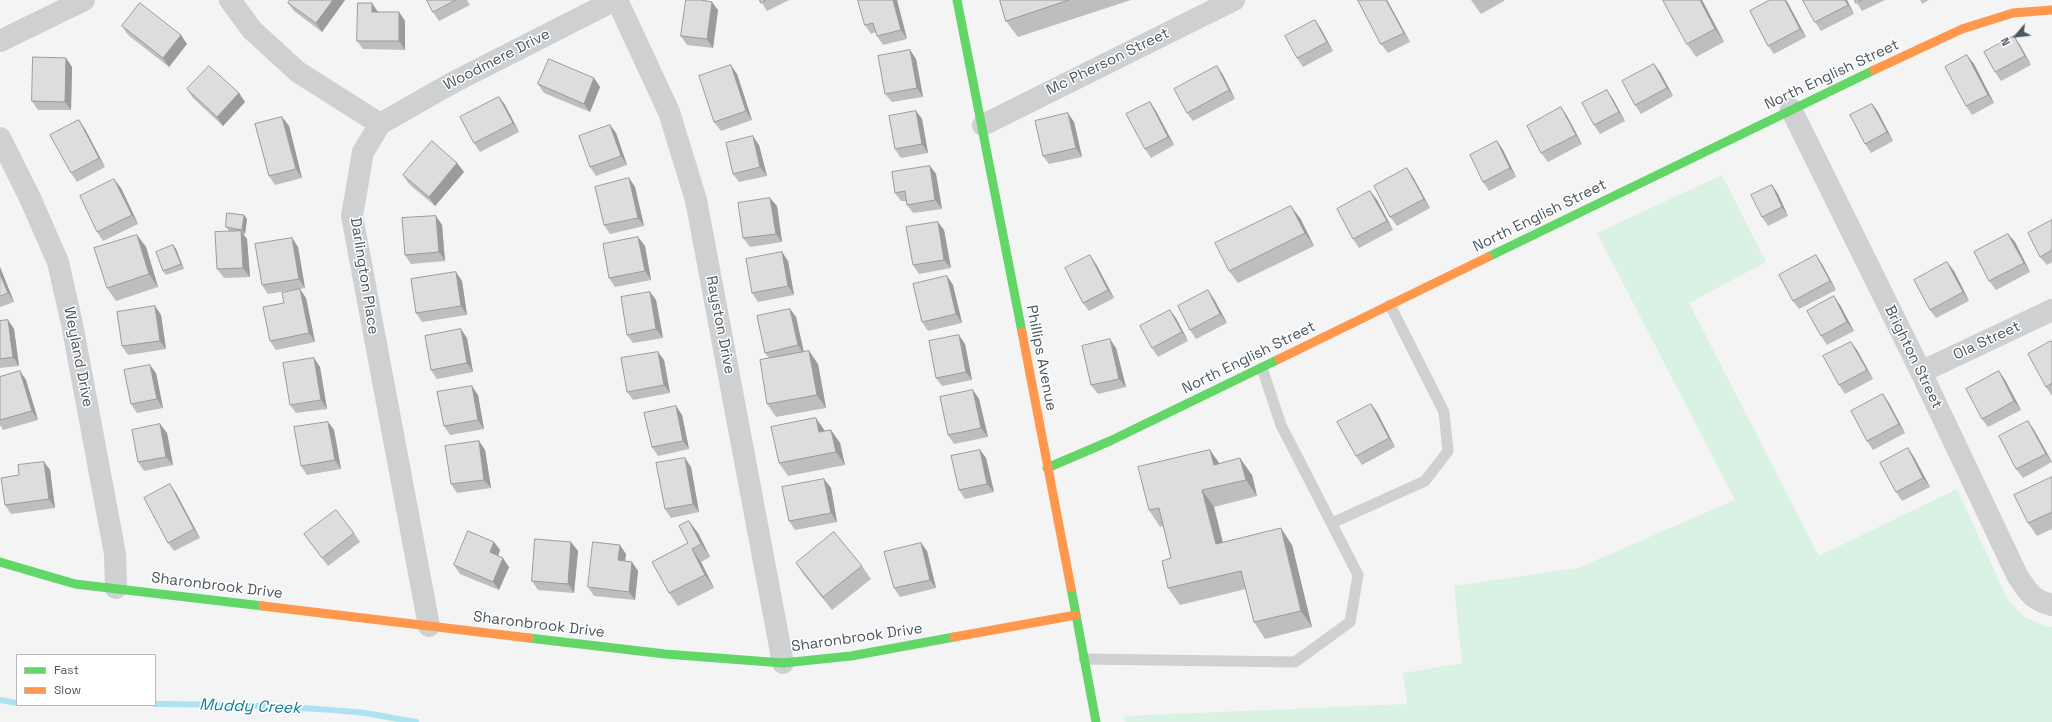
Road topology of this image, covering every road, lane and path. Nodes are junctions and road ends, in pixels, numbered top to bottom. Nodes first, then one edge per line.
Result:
1 (84, 0) edge
2 (230, 0) edge
3 (616, 0) edge
4 (957, 0) edge
5 (1234, 0) edge
6 (2052, 10) edge
7 (0, 41) edge
8 (1791, 109) junction
9 (380, 124) junction
10 (983, 125) junction
11 (0, 138) edge
12 (1390, 305) junction
13 (2052, 310) edge
14 (1262, 368) junction
15 (1921, 372) junction
16 (1047, 468) junction
17 (1332, 523) junction
18 (0, 562) edge
19 (116, 588) junction
20 (2045, 603) edge
21 (1076, 615) junction
22 (428, 626) junction
23 (1084, 659) junction
24 (783, 663) junction
25 (1096, 722) edge

1 - 7 street
2 - 9 street
3 - 9 street, Woodmere Drive
3 - 24 street, Rayston Drive
4 - 10 street, Phillips Avenue
5 - 10 street, Mc Pherson Street
6 - 8 street, North English Street
8 - 12 street, North English Street
8 - 15 street, Brighton Street
9 - 22 street, Darlington Place
10 - 16 street, Phillips Avenue
11 - 19 street, Weyland Drive
12 - 14 street, North English Street
12 - 17 lane
13 - 15 street, Ola Street
14 - 16 street, North English Street
14 - 17 lane
15 - 20 street, Brighton Street
16 - 21 street, Phillips Avenue
17 - 23 lane
18 - 19 street, Sharonbrook Drive
19 - 22 street, Sharonbrook Drive
21 - 23 street, Phillips Avenue
21 - 24 street, Sharonbrook Drive
22 - 24 street, Sharonbrook Drive
23 - 25 street, Phillips Avenue

